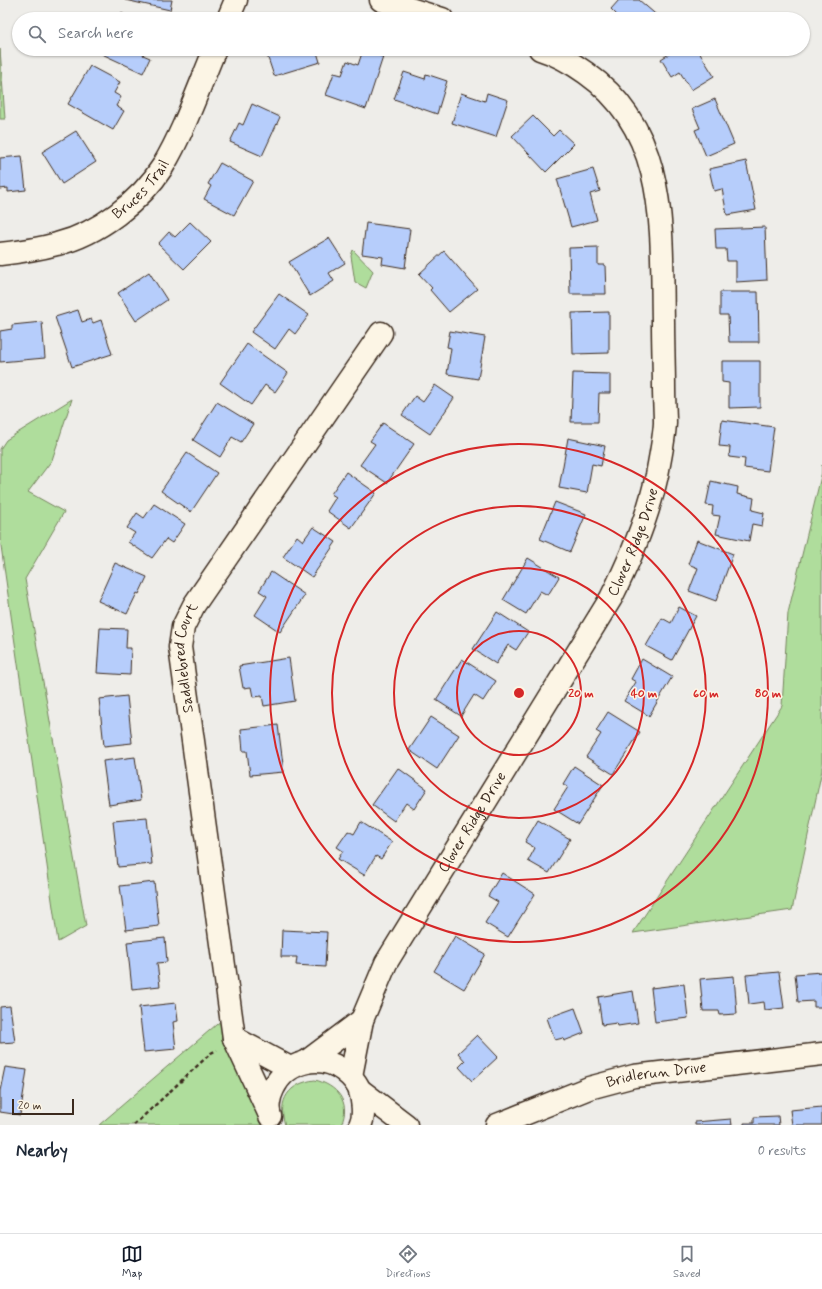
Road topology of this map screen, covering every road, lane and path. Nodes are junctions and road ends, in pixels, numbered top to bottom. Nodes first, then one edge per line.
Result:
1 (236, 0) edge
2 (380, 0) edge
3 (231, 12) edge
4 (419, 12) edge
5 (212, 56) edge
6 (555, 56) edge
7 (0, 254) edge
8 (381, 333) dead end
9 (362, 1020) junction
10 (234, 1038) junction
11 (822, 1054) edge
12 (298, 1065) junction
13 (355, 1083) junction
14 (270, 1119) edge
15 (134, 1125) edge
16 (360, 1125) edge
17 (406, 1125) edge
18 (497, 1125) edge

1 - 3 street
2 - 4 street
5 - 7 street, Bruces Trail
6 - 9 street, Clover Ridge Drive
8 - 10 street, Saddlebred Court
9 - 12 street
9 - 13 street, Clover Ridge Drive
10 - 12 street
10 - 14 street, Saddlebred Court
10 - 15 path
11 - 18 street, Bridlerun Drive
12 - 13 street
12 - 14 street
13 - 16 street, Clover Ridge Drive
13 - 17 street

